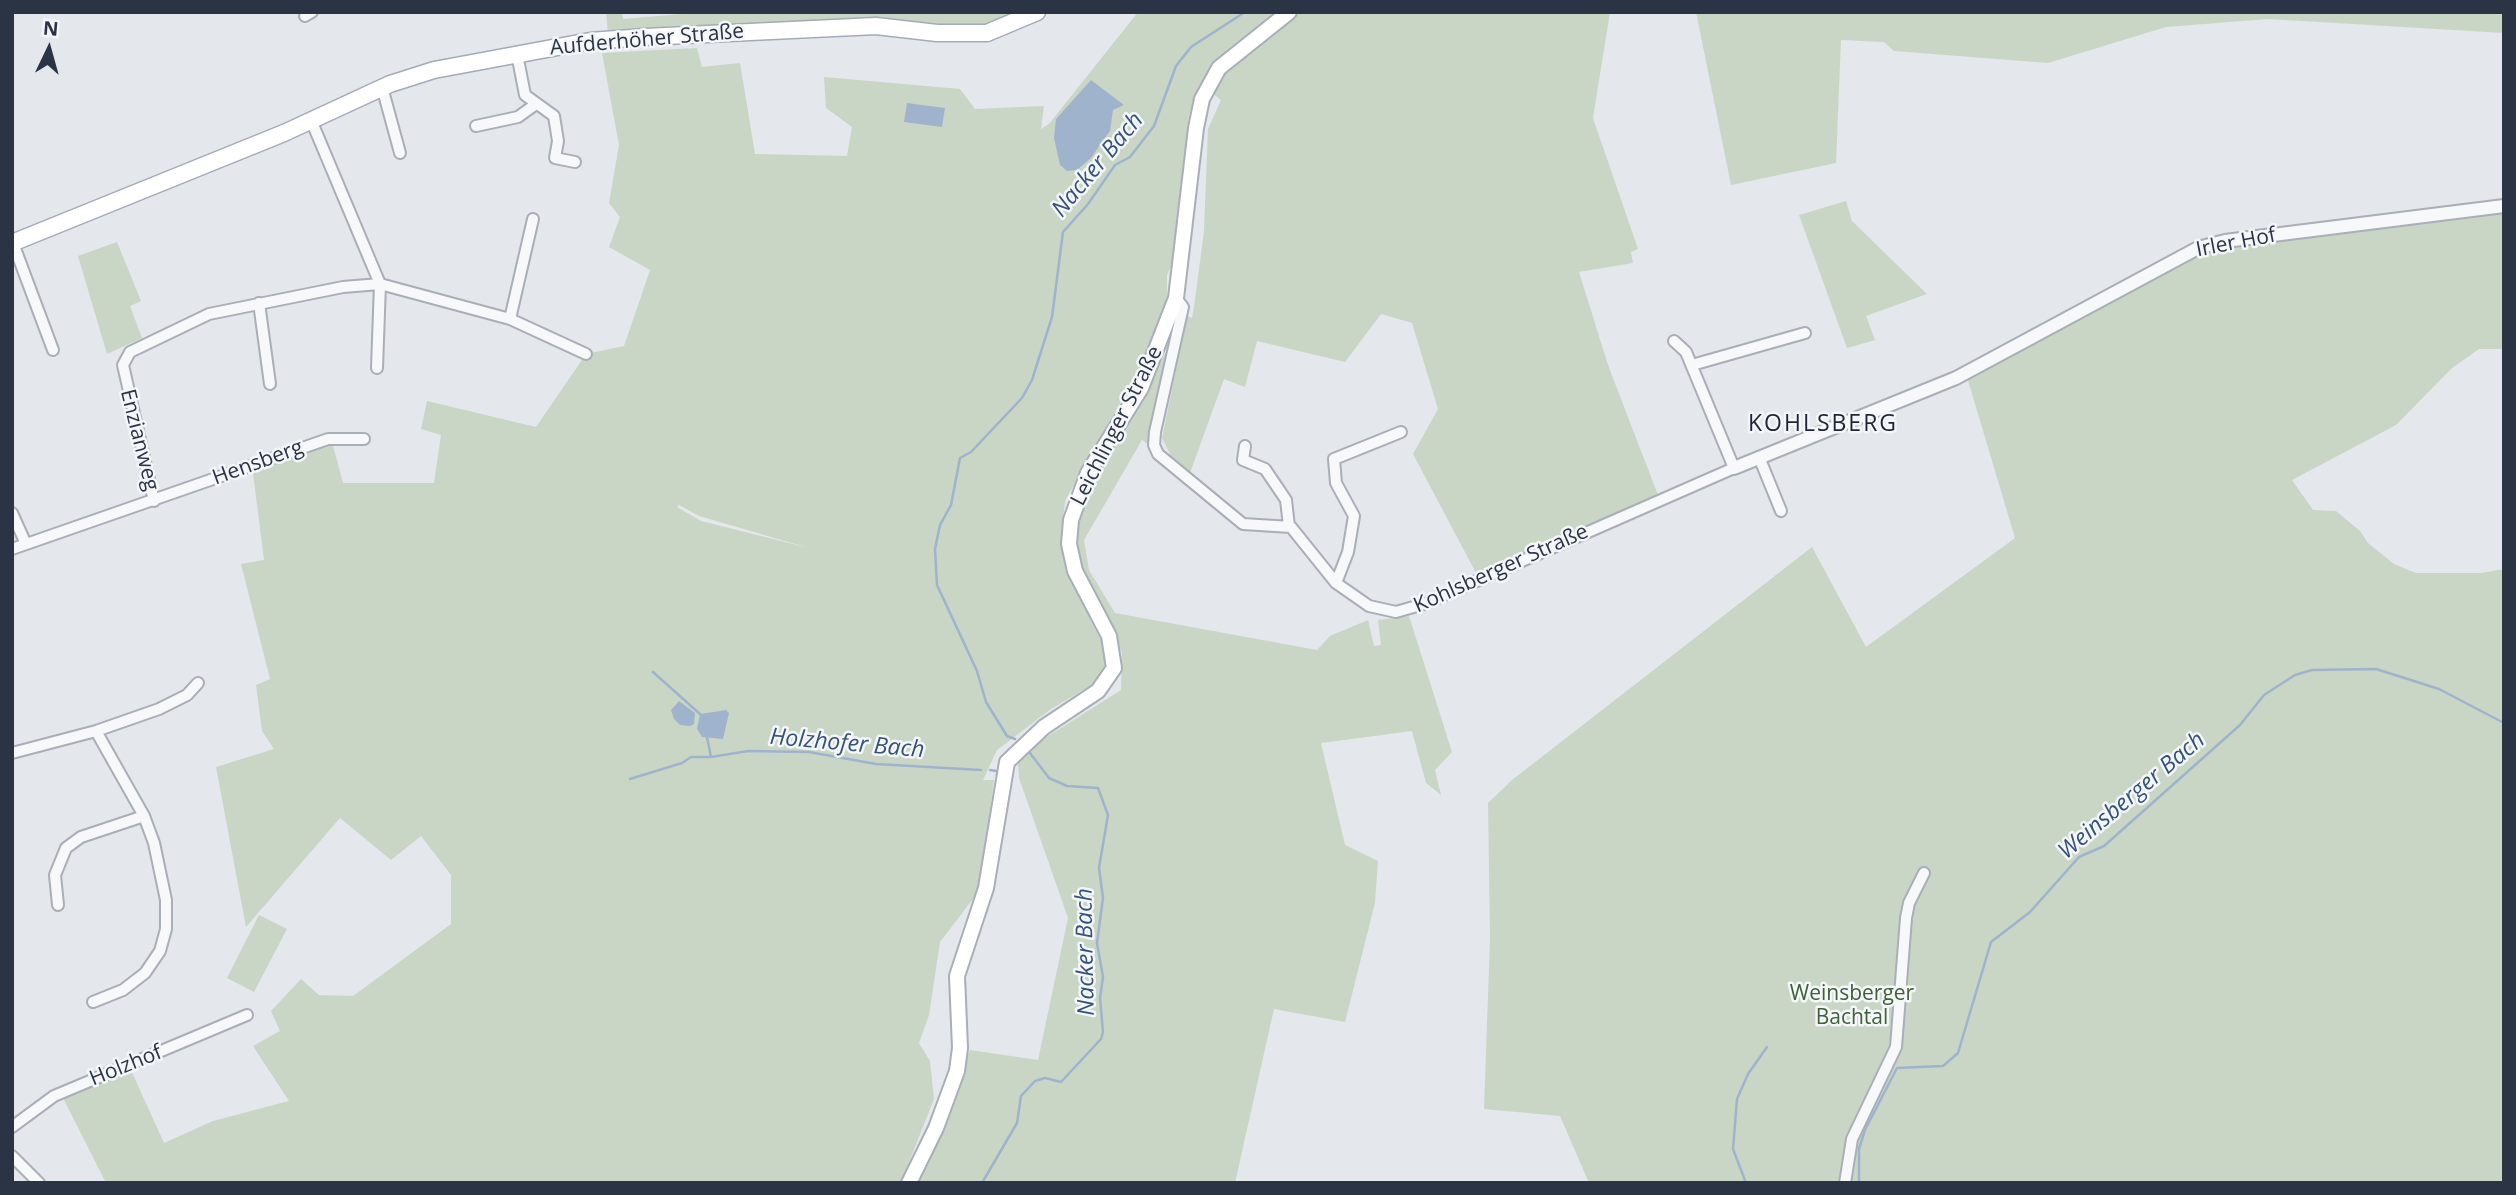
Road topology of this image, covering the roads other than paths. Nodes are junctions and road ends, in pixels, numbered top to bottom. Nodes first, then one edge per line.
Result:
1 (1037, 12) edge
2 (1289, 12) edge
3 (517, 54) junction
4 (382, 87) junction
5 (536, 104) junction
6 (311, 120) junction
7 (476, 126) dead end
8 (400, 153) dead end
9 (575, 162) dead end
10 (2504, 206) edge
11 (533, 219) dead end
12 (13, 243) edge
13 (380, 284) junction
14 (1176, 298) junction
15 (259, 303) junction
16 (510, 319) junction
17 (1805, 333) dead end
18 (1674, 341) dead end
19 (53, 350) dead end
20 (586, 354) dead end
21 (1692, 365) junction
22 (377, 368) dead end
23 (1956, 378) joint
24 (270, 384) dead end
25 (1401, 432) dead end
26 (364, 439) dead end
27 (1245, 446) dead end
28 (1759, 457) junction
29 (1734, 468) junction
30 (154, 501) junction
31 (1781, 511) dead end
32 (12, 513) edge
33 (1289, 526) junction
34 (26, 544) junction
35 (12, 549) edge
36 (1336, 583) junction
37 (198, 683) dead end
38 (96, 731) junction
39 (12, 753) edge
40 (144, 816) junction
41 (1924, 873) dead end
42 (58, 905) dead end
43 (93, 1002) dead end
44 (247, 1015) dead end
45 (12, 1127) edge
46 (12, 1157) edge
47 (38, 1183) edge
48 (909, 1183) edge
49 (1845, 1183) edge

1 - 3 main road, Aufderhöher Straße
2 - 14 main road, Leichlinger Straße
3 - 4 main road, Aufderhöher Straße
3 - 5 street
4 - 6 main road, Aufderhöher Straße
4 - 8 street
5 - 7 street
5 - 9 street
6 - 12 main road, Aufderhöher Straße
6 - 13 street
10 - 23 street, Irler Hof
11 - 16 street
12 - 19 street
13 - 15 street, Enzianweg
13 - 16 street, Enzianweg
13 - 22 street
14 - 33 street
14 - 48 main road, Leichlinger Straße
15 - 24 street
15 - 30 street, Enzianweg
16 - 20 street, Enzianweg
17 - 21 street
18 - 21 street
21 - 29 street
23 - 28 street, Kohlsberger Straße
25 - 36 street
26 - 30 street, Hensberg
27 - 33 street
28 - 29 street, Kohlsberger Straße
28 - 31 street
29 - 36 street, Kohlsberger Straße
30 - 34 street, Hensberg
32 - 34 street
33 - 36 street, Kohlsberger Straße
34 - 35 street, Hensberg
37 - 38 street
38 - 39 street
38 - 40 street
40 - 42 street
40 - 43 street
41 - 49 street
44 - 45 street, Holzhof
46 - 47 street

